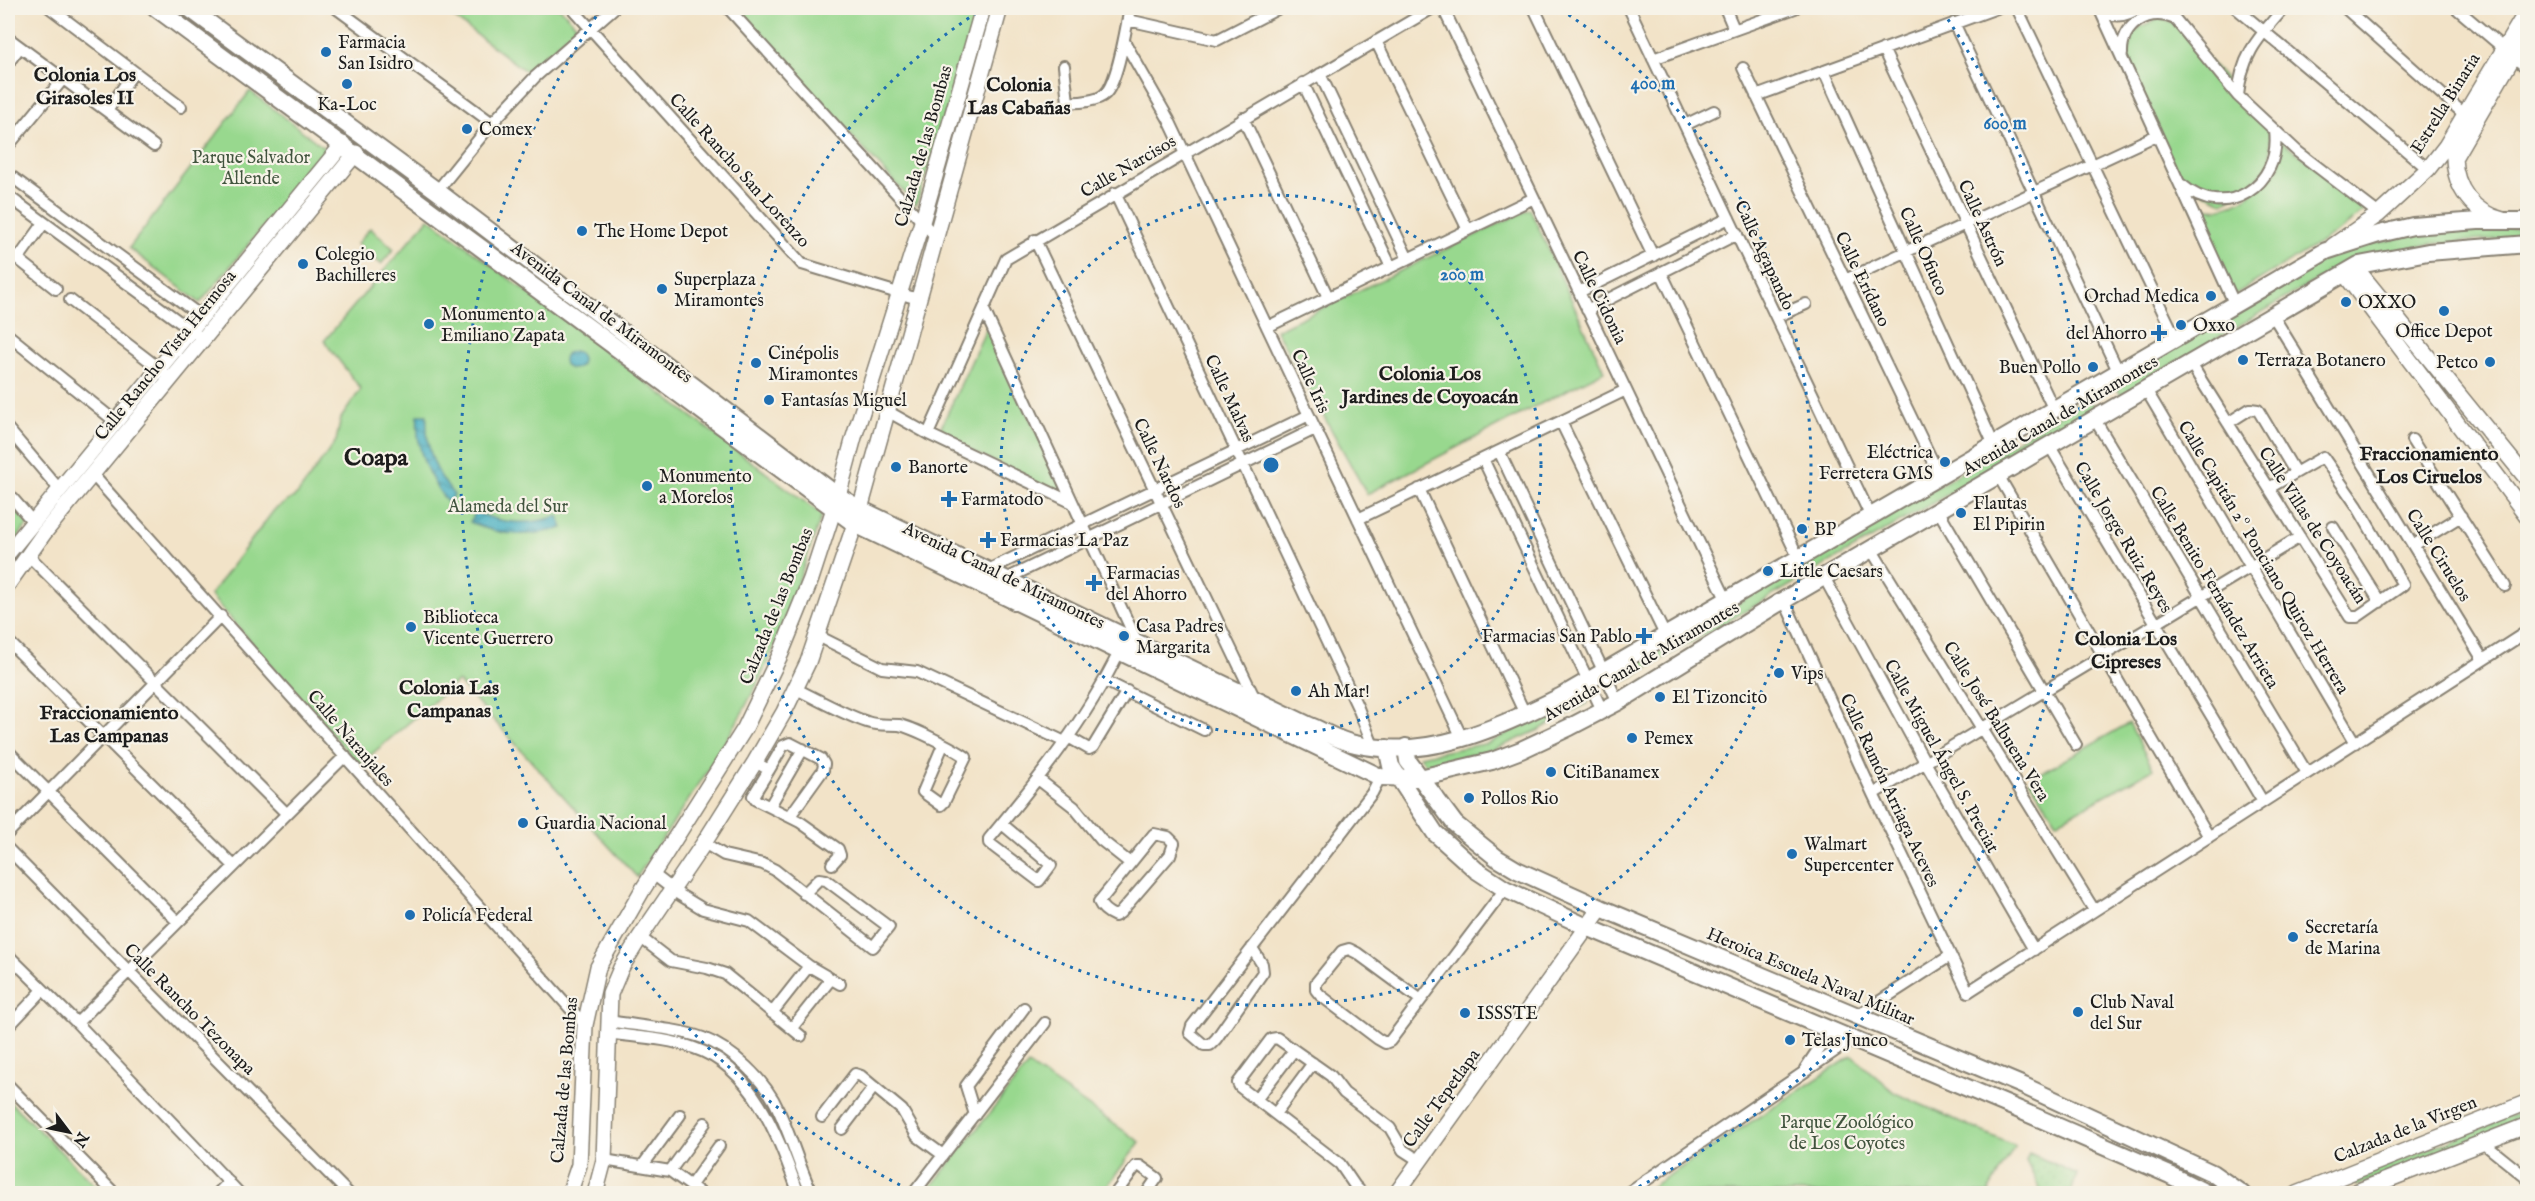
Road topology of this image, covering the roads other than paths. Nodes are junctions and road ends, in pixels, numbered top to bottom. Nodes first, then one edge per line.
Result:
1 (50, 8) edge
2 (156, 8) edge
3 (189, 8) edge
4 (336, 8) edge
5 (572, 8) edge
6 (614, 8) edge
7 (728, 8) edge
8 (983, 8) edge
9 (1000, 8) edge
10 (1130, 8) edge
11 (1279, 8) edge
12 (1433, 8) edge
13 (1443, 8) edge
14 (1534, 8) edge
15 (1629, 8) edge
16 (1725, 8) edge
17 (1795, 8) edge
18 (1997, 8) edge
19 (2017, 8) edge
20 (2100, 8) edge
21 (2138, 8) edge
22 (2166, 8) edge
23 (2236, 8) edge
24 (2284, 8) edge
25 (2344, 8) edge
26 (2456, 8) edge
27 (2528, 9) edge
28 (1128, 20) junction
29 (2178, 21) junction
30 (1954, 23) junction
31 (591, 28) junction
32 (1734, 29) junction
33 (2528, 31) edge
34 (2264, 32) junction
35 (8, 38) edge
36 (1124, 41) junction
37 (1376, 41) junction
38 (20, 47) junction
39 (1883, 49) junction
40 (2507, 51) junction
41 (1653, 59) junction
42 (2122, 59) junction
43 (8, 63) edge
44 (1064, 66) dead end
45 (1743, 68) dead end
46 (2528, 69) edge
47 (1824, 71) junction
48 (134, 72) junction
49 (1320, 74) junction
50 (63, 79) junction
51 (1304, 83) junction
52 (1756, 96) junction
53 (2238, 96) junction
54 (181, 107) dead end
55 (107, 111) junction
56 (1714, 111) dead end
57 (2464, 114) junction
58 (1243, 118) junction
59 (492, 123) junction
60 (1685, 125) junction
61 (2276, 131) junction
62 (2157, 135) junction
63 (154, 146) dead end
64 (8, 147) edge
65 (350, 149) junction
66 (1185, 153) junction
67 (2448, 155) junction
68 (2091, 165) junction
69 (2428, 169) junction
70 (8, 174) edge
71 (2179, 183) junction
72 (437, 191) junction
73 (2034, 192) junction
74 (1115, 193) junction
75 (8, 196) edge
76 (1534, 198) junction
77 (2379, 214) junction
78 (1729, 218) junction
79 (922, 222) junction
80 (2523, 222) edge
81 (44, 223) junction
82 (1966, 224) junction
83 (1468, 230) junction
84 (1737, 234) junction
85 (936, 237) junction
86 (96, 240) junction
87 (1035, 240) junction
88 (2528, 244) edge
89 (8, 251) edge
90 (1906, 251) junction
91 (2326, 251) junction
92 (86, 253) junction
93 (1653, 256) junction
94 (18, 259) junction
95 (1408, 259) junction
96 (1391, 267) junction
97 (2349, 270) junction
98 (1661, 272) junction
99 (1845, 280) junction
100 (56, 290) dead end
101 (1579, 292) junction
102 (898, 294) junction
103 (1328, 297) junction
104 (70, 300) dead end
105 (918, 300) junction
106 (1806, 303) dead end
107 (2235, 305) junction
108 (984, 310) junction
109 (1587, 310) junction
110 (2272, 314) junction
111 (201, 316) junction
112 (1776, 317) junction
113 (912, 324) junction
114 (1267, 327) junction
115 (190, 329) junction
116 (8, 335) edge
117 (204, 338) junction
118 (2176, 339) junction
119 (2190, 362) junction
120 (165, 373) junction
121 (2115, 374) junction
122 (2145, 388) junction
123 (1626, 390) junction
124 (2086, 391) junction
125 (2123, 402) junction
126 (2054, 410) junction
127 (887, 411) junction
128 (1309, 415) junction
129 (2098, 417) junction
130 (116, 422) junction
131 (1561, 422) junction
132 (2228, 423) junction
133 (8, 429) edge
134 (1315, 429) junction
135 (928, 434) junction
136 (2412, 440) dead end
137 (1994, 445) junction
138 (2049, 445) junction
139 (1236, 450) junction
140 (1499, 452) junction
141 (1483, 459) junction
142 (1243, 464) junction
143 (2516, 466) junction
144 (2295, 472) junction
145 (92, 474) junction
146 (1998, 475) junction
147 (1940, 477) junction
148 (2499, 479) junction
149 (2528, 480) edge
150 (2269, 488) junction
151 (59, 489) junction
152 (1419, 489) junction
153 (1155, 490) junction
154 (8, 493) edge
155 (836, 503) junction
156 (1073, 503) junction
157 (1161, 503) junction
158 (1938, 510) junction
159 (2461, 516) junction
160 (857, 517) junction
161 (1871, 517) junction
162 (2528, 517) edge
163 (1358, 519) junction
164 (33, 522) junction
165 (1083, 524) junction
166 (2333, 527) dead end
167 (2300, 537) junction
168 (1089, 538) junction
169 (2414, 545) junction
170 (1871, 549) junction
171 (8, 553) edge
172 (28, 555) junction
173 (1799, 559) junction
174 (2250, 567) junction
175 (988, 570) junction
176 (1824, 577) junction
177 (1006, 579) junction
178 (8, 584) edge
179 (2505, 586) dead end
180 (2201, 596) junction
181 (1784, 600) junction
182 (1727, 601) junction
183 (2380, 602) junction
184 (221, 615) junction
185 (2156, 623) junction
186 (2528, 631) edge
187 (818, 636) junction
188 (1666, 637) junction
189 (8, 641) edge
190 (1137, 643) junction
191 (1119, 652) junction
192 (782, 653) junction
193 (2104, 655) junction
194 (2483, 660) junction
195 (808, 663) junction
196 (1596, 677) junction
197 (1105, 681) junction
198 (157, 682) junction
199 (796, 689) junction
200 (1127, 691) junction
201 (2044, 691) junction
202 (1255, 700) junction
203 (1618, 702) junction
204 (1602, 710) junction
205 (1526, 714) junction
206 (1982, 728) junction
207 (1204, 730) dead end
208 (103, 735) junction
209 (1462, 738) junction
210 (1066, 740) junction
211 (2355, 742) junction
212 (943, 745) junction
213 (2076, 745) dead end
214 (1406, 747) junction
215 (1381, 748) junction
216 (803, 749) junction
217 (8, 751) edge
218 (345, 756) junction
219 (755, 762) junction
220 (1925, 762) junction
221 (769, 770) junction
222 (2307, 773) junction
223 (1380, 777) junction
224 (1420, 778) junction
225 (1038, 779) junction
226 (1399, 779) junction
227 (48, 790) junction
228 (1873, 794) junction
229 (2263, 802) junction
230 (770, 806) junction
231 (286, 813) junction
232 (790, 816) junction
233 (1002, 824) junction
234 (8, 833) edge
235 (2209, 837) junction
236 (704, 843) junction
237 (8, 849) edge
238 (1130, 863) junction
239 (832, 864) dead end
240 (234, 866) junction
241 (653, 874) junction
242 (671, 888) junction
243 (1505, 889) junction
244 (804, 894) junction
245 (1601, 908) junction
246 (2094, 910) junction
247 (178, 922) junction
248 (1587, 927) junction
249 (640, 937) junction
250 (1252, 948) junction
251 (2034, 950) junction
252 (8, 955) edge
253 (1950, 956) junction
254 (809, 966) junction
255 (129, 971) junction
256 (43, 990) junction
257 (1420, 1000) junction
258 (1024, 1008) dead end
259 (772, 1013) junction
260 (1857, 1016) junction
261 (77, 1023) junction
262 (1045, 1023) dead end
263 (585, 1025) junction
264 (8, 1027) edge
265 (608, 1027) junction
266 (1827, 1027) junction
267 (792, 1028) junction
268 (801, 1036) dead end
269 (1854, 1038) junction
270 (1294, 1050) junction
271 (1313, 1063) junction
272 (1802, 1074) junction
273 (8, 1085) edge
274 (2024, 1086) junction
275 (874, 1087) junction
276 (1256, 1100) junction
277 (2528, 1102) edge
278 (2015, 1108) junction
279 (680, 1114) dead end
280 (1275, 1114) junction
281 (975, 1115) junction
282 (822, 1117) dead end
283 (705, 1123) dead end
284 (2528, 1125) edge
285 (842, 1129) dead end
286 (2482, 1142) junction
287 (719, 1146) dead end
288 (943, 1155) junction
289 (604, 1160) junction
290 (1420, 1161) junction
291 (643, 1165) junction
292 (670, 1171) junction
293 (2528, 1179) edge
294 (229, 1182) junction
295 (691, 1185) junction
296 (115, 1194) edge
297 (217, 1194) edge
298 (240, 1194) edge
299 (349, 1194) edge
300 (569, 1194) edge
301 (595, 1194) edge
302 (702, 1194) edge
303 (799, 1194) edge
304 (812, 1194) edge
305 (913, 1194) edge
306 (1115, 1194) edge
307 (1146, 1194) edge
308 (1363, 1194) edge
309 (1396, 1194) edge
310 (1626, 1194) edge
311 (2208, 1194) edge
312 (2242, 1194) edge
313 (2297, 1194) edge
314 (2351, 1194) edge

1 - 48 street
2 - 65 main road, Avenida Canal de Miramontes
3 - 72 main road, Avenida Canal de Miramontes
4 - 59 street
5 - 31 street, Calle Rancho San Lorenzo
6 - 31 street
7 - 79 street
8 - 79 main road, Calzada de las Bombas
9 - 85 main road, Calzada de las Bombas
10 - 28 street
11 - 28 street
12 - 37 street, Calle Narcisos
13 - 76 street, Calle Cidonia
14 - 93 street
15 - 41 street, Calle Agapando
16 - 32 street
17 - 32 street
18 - 30 street
19 - 68 street
20 - 21 street
20 - 42 street
22 - 29 street
23 - 34 street
24 - 34 street
25 - 57 street
26 - 40 street
27 - 40 main road, Estrella Binaria
28 - 36 street
29 - 42 street
29 - 53 street
30 - 39 street
30 - 73 street
31 - 59 street
31 - 102 street, Calle Rancho San Lorenzo
32 - 41 street
33 - 40 main road, Estrella Binaria
34 - 53 street
34 - 69 street
35 - 38 street
36 - 44 street
36 - 66 street, Calle Iris
37 - 49 street, Calle Narcisos
37 - 83 street
38 - 43 street
38 - 50 street
39 - 47 street
39 - 82 street, Calle Astrón
40 - 46 street
40 - 57 main road, Estrella Binaria
40 - 67 main road, Estrella Binaria
41 - 60 street, Calle Agapando
42 - 62 street
45 - 52 street, Calle Erídano
47 - 52 street
47 - 90 street, Calle Ofiuco
48 - 54 street
48 - 55 street
49 - 51 street, Calle Narcisos
49 - 95 street
50 - 55 street
50 - 64 street
51 - 58 street, Calle Narcisos
51 - 96 street
52 - 99 street, Calle Erídano
53 - 61 street
55 - 63 street
56 - 60 street
57 - 67 main road, Estrella Binaria
58 - 66 street, Calle Narcisos
58 - 103 street
59 - 72 street
60 - 78 street, Calle Agapando
61 - 71 street
61 - 77 street
62 - 68 street
62 - 71 street
65 - 111 main road, Calle Rancho Vista Hermosa
65 - 117 main road, Calle Rancho Vista Hermosa
65 - 155 main road, Avenida Canal de Miramontes
66 - 74 street, Calle Narcisos
66 - 114 street, Calle Iris
67 - 69 main road, Estrella Binaria
67 - 80 main road, Estrella Binaria
68 - 73 street
68 - 118 street
69 - 77 main road, Estrella Binaria
70 - 86 street
71 - 107 street
72 - 155 main road, Avenida Canal de Miramontes
73 - 82 street
73 - 121 street
74 - 87 street, Calle Narcisos
74 - 139 street, Calle Malvas
75 - 81 street
76 - 83 street
76 - 101 street, Calle Cidonia
77 - 91 main road, Estrella Binaria
78 - 84 street, Calle Agapando
78 - 93 street
79 - 85 street
79 - 102 main road, Calzada de las Bombas
80 - 91 main road, Avenida Canal de Miramontes
81 - 92 street
81 - 94 street
82 - 90 street
82 - 126 street, Calle Astrón
83 - 95 street
84 - 98 street
84 - 112 street, Calle Agapando
85 - 105 main road, Calzada de las Bombas
86 - 92 street
86 - 111 street
87 - 108 street, Calle Narcisos
87 - 153 street, Calle Nardos
88 - 97 main road, Avenida Canal de Miramontes
89 - 94 street
90 - 99 street
90 - 137 street, Calle Ofiuco
91 - 107 main road, Avenida Canal de Miramontes
92 - 115 street
93 - 101 street
94 - 100 street
95 - 96 street
96 - 103 street
97 - 110 main road, Avenida Canal de Miramontes
97 - 143 main road
97 - 148 main road
98 - 109 street
98 - 173 street
99 - 147 street, Calle Erídano
101 - 109 street, Calle Cidonia
102 - 105 street, Calle Rancho San Lorenzo
102 - 113 main road
102 - 155 main road, Calzada de las Bombas
103 - 114 street
104 - 120 street
105 - 113 main road, Calzada de las Bombas
106 - 112 street
107 - 118 main road, Avenida Canal de Miramontes
108 - 135 street, Calle Narcisos
108 - 156 street
109 - 123 street, Calle Cidonia
110 - 119 main road, Avenida Canal de Miramontes
110 - 169 street, Calle Ciruelos
111 - 115 main road, Calle Rancho Vista Hermosa
112 - 161 street, Calle Agapando
113 - 127 main road, Calzada de las Bombas
114 - 128 street, Calle Iris
115 - 117 street
115 - 120 main road, Calle Rancho Vista Hermosa
116 - 130 street
117 - 120 main road, Calle Rancho Vista Hermosa
118 - 121 main road, Avenida Canal de Miramontes
119 - 122 main road, Avenida Canal de Miramontes
119 - 132 street, Calle Villas de Coyoacán
120 - 130 main road, Calle Rancho Vista Hermosa
120 - 145 main road, Calle Rancho Vista Hermosa
121 - 124 main road, Avenida Canal de Miramontes
121 - 125 main road
122 - 125 main road, Avenida Canal de Miramontes
122 - 174 street, Calle Capitán 2º Ponciano Quiroz Herrera
123 - 131 street
123 - 182 street, Calle Cidonia
124 - 126 main road, Avenida Canal de Miramontes
124 - 129 main road
125 - 129 main road, Avenida Canal de Miramontes
126 - 137 main road, Avenida Canal de Miramontes
127 - 135 street
127 - 160 main road, Calzada de las Bombas
128 - 134 street, Calle Iris
128 - 139 street
129 - 138 main road, Avenida Canal de Miramontes
129 - 180 street, Calle Benito Fernández Arrieta
130 - 151 main road, Calle Rancho Vista Hermosa
131 - 140 street
131 - 188 street
132 - 144 street, Calle Villas de Coyoacán
132 - 150 street, Calle Villas de Coyoacán
133 - 151 street
134 - 142 street
134 - 163 street, Calle Iris
135 - 156 street
136 - 159 street
137 - 147 main road, Avenida Canal de Miramontes
138 - 146 main road, Avenida Canal de Miramontes
138 - 185 street, Calle Jorge Ruiz Reyes
139 - 142 street, Calle Malvas
139 - 153 street
140 - 141 street
140 - 196 street
141 - 152 street
141 - 196 street
142 - 157 street
142 - 215 street, Calle Malvas
143 - 148 main road
143 - 149 main road
144 - 150 street
144 - 183 street, Calle Villas de Coyoacán
145 - 172 main road, Calle Rancho Vista Hermosa
145 - 184 street, Calle Naranjales
146 - 158 main road, Avenida Canal de Miramontes
146 - 193 street
147 - 161 main road, Avenida Canal de Miramontes
148 - 162 main road
150 - 167 street, Calle Villas de Coyoacán
151 - 164 main road, Calle Rancho Vista Hermosa
152 - 163 street
152 - 205 street
153 - 157 street, Calle Nardos
153 - 165 street
154 - 164 street
155 - 160 main road, Avenida Canal de Miramontes
155 - 192 main road, Calzada de las Bombas
156 - 165 street
157 - 168 street
157 - 202 street, Calle Nardos
158 - 170 main road, Avenida Canal de Miramontes
158 - 201 street
159 - 169 street
159 - 179 street
160 - 175 main road, Avenida Canal de Miramontes
160 - 187 main road, Calzada de las Bombas
160 - 191 main road, Avenida Canal de Miramontes
161 - 173 main road, Avenida Canal de Miramontes
163 - 209 street, Calle Iris
164 - 171 main road, Calle Rancho Vista Hermosa
165 - 168 street
165 - 175 street
166 - 183 street
167 - 174 street
167 - 183 street, Calle Villas de Coyoacán
168 - 177 street
168 - 190 street
169 - 194 street, Calle Ciruelos
170 - 176 main road, Avenida Canal de Miramontes
170 - 206 street, Calle José Balbuena Vera
172 - 178 main road, Calle Rancho Vista Hermosa
172 - 198 street
173 - 182 main road, Avenida Canal de Miramontes
174 - 180 street
174 - 211 street, Calle Capitán 2º Ponciano Quiroz Herrera
175 - 177 main road, Avenida Canal de Miramontes
176 - 181 main road, Avenida Canal de Miramontes
176 - 220 street, Calle Miguel Ángel S. Preciat
177 - 190 main road, Avenida Canal de Miramontes
180 - 185 street
180 - 222 street, Calle Benito Fernández Arrieta
181 - 203 main road, Avenida Canal de Miramontes
181 - 228 street, Calle Ramón Arriaga Aceves
182 - 188 main road, Avenida Canal de Miramontes
184 - 198 street
184 - 218 street, Calle Naranjales
185 - 193 street
185 - 229 street, Calle Jorge Ruiz Reyes
186 - 194 street
187 - 195 main road, Calzada de las Bombas
187 - 210 street
188 - 196 main road, Avenida Canal de Miramontes
189 - 208 street
190 - 202 main road, Avenida Canal de Miramontes
191 - 197 street
191 - 223 main road, Avenida Canal de Miramontes
192 - 195 main road
192 - 241 main road, Calzada de las Bombas
193 - 201 street
193 - 235 street
194 - 211 street
195 - 199 main road, Calzada de las Bombas
196 - 203 street
196 - 204 street
196 - 205 main road, Avenida Canal de Miramontes
197 - 200 street
197 - 210 street
198 - 208 street
198 - 231 street
199 - 212 street
199 - 219 main road, Calzada de las Bombas
200 - 207 street
200 - 210 street
201 - 206 street
201 - 213 street
202 - 215 main road, Avenida Canal de Miramontes
203 - 204 main road, Avenida Canal de Miramontes
204 - 224 main road, Avenida Canal de Miramontes
205 - 209 main road, Avenida Canal de Miramontes
206 - 220 street
206 - 246 street, Calle José Balbuena Vera
208 - 227 street
208 - 240 street
209 - 214 main road, Avenida Canal de Miramontes
210 - 225 street
211 - 222 street
212 - 212 street
214 - 215 main road, Avenida Canal de Miramontes
214 - 224 main road, Heroica Escuela Naval Militar
215 - 226 main road
216 - 221 street
216 - 230 street
216 - 232 street
217 - 227 street
218 - 231 street
218 - 263 street, Calle Naranjales
219 - 221 street
219 - 236 main road, Calzada de las Bombas
220 - 228 street
220 - 251 street, Calle Miguel Ángel S. Preciat
221 - 230 street
222 - 229 street
223 - 226 main road, Avenida Canal de Miramontes
223 - 250 street
224 - 226 main road, Avenida Canal de Miramontes
224 - 245 main road, Heroica Escuela Naval Militar
225 - 233 street
225 - 238 street
226 - 243 main road
227 - 234 street
227 - 247 street
228 - 253 street, Calle Ramón Arriaga Aceves
229 - 235 street
230 - 232 street
231 - 240 street
232 - 239 street
233 - 233 street
235 - 246 street
236 - 242 main road, Calzada de las Bombas
236 - 244 street
237 - 255 street, Calle Rancho Tezonapa
238 - 238 street
240 - 247 street
241 - 242 street
241 - 263 main road, Calzada de las Bombas
242 - 249 main road, Calzada de las Bombas
242 - 254 street
243 - 248 main road
243 - 257 street
244 - 244 street
245 - 248 main road, Calle Tepetlapa
245 - 260 main road, Heroica Escuela Naval Militar
246 - 251 street
247 - 255 street
248 - 266 main road
248 - 290 main road, Calle Tepetlapa
249 - 259 street
249 - 265 main road, Calzada de las Bombas
250 - 250 street
251 - 253 street, Calle Ramón Arriaga Aceves
252 - 256 street
253 - 260 street
254 - 259 street
254 - 267 street
255 - 261 street
255 - 299 street, Calle Rancho Tezonapa
256 - 261 street
256 - 264 street
257 - 257 street
258 - 281 street
259 - 267 street
260 - 274 main road, Heroica Escuela Naval Militar
261 - 294 street
262 - 281 street
263 - 300 main road, Calzada de las Bombas
265 - 289 main road, Calzada de las Bombas
265 - 303 street
265 - 304 street
266 - 269 main road
266 - 272 street
267 - 268 street
269 - 272 street
269 - 278 main road
270 - 271 street
270 - 276 street
270 - 276 street
271 - 280 street
271 - 290 street
272 - 310 street
273 - 296 street
274 - 278 main road
274 - 312 main road, Heroica Escuela Naval Militar
275 - 282 street
275 - 285 street
275 - 288 street
276 - 280 street
277 - 313 main road, Calzada de la Virgen
278 - 311 main road
279 - 291 street
280 - 308 street
281 - 288 street
283 - 292 street
284 - 286 main road
286 - 293 street
286 - 314 main road
287 - 295 street
288 - 305 street
289 - 291 street
289 - 301 main road, Calzada de las Bombas
290 - 309 main road, Calle Tepetlapa
291 - 292 street
292 - 295 street
294 - 297 street
294 - 298 street
295 - 302 street
306 - 307 street

